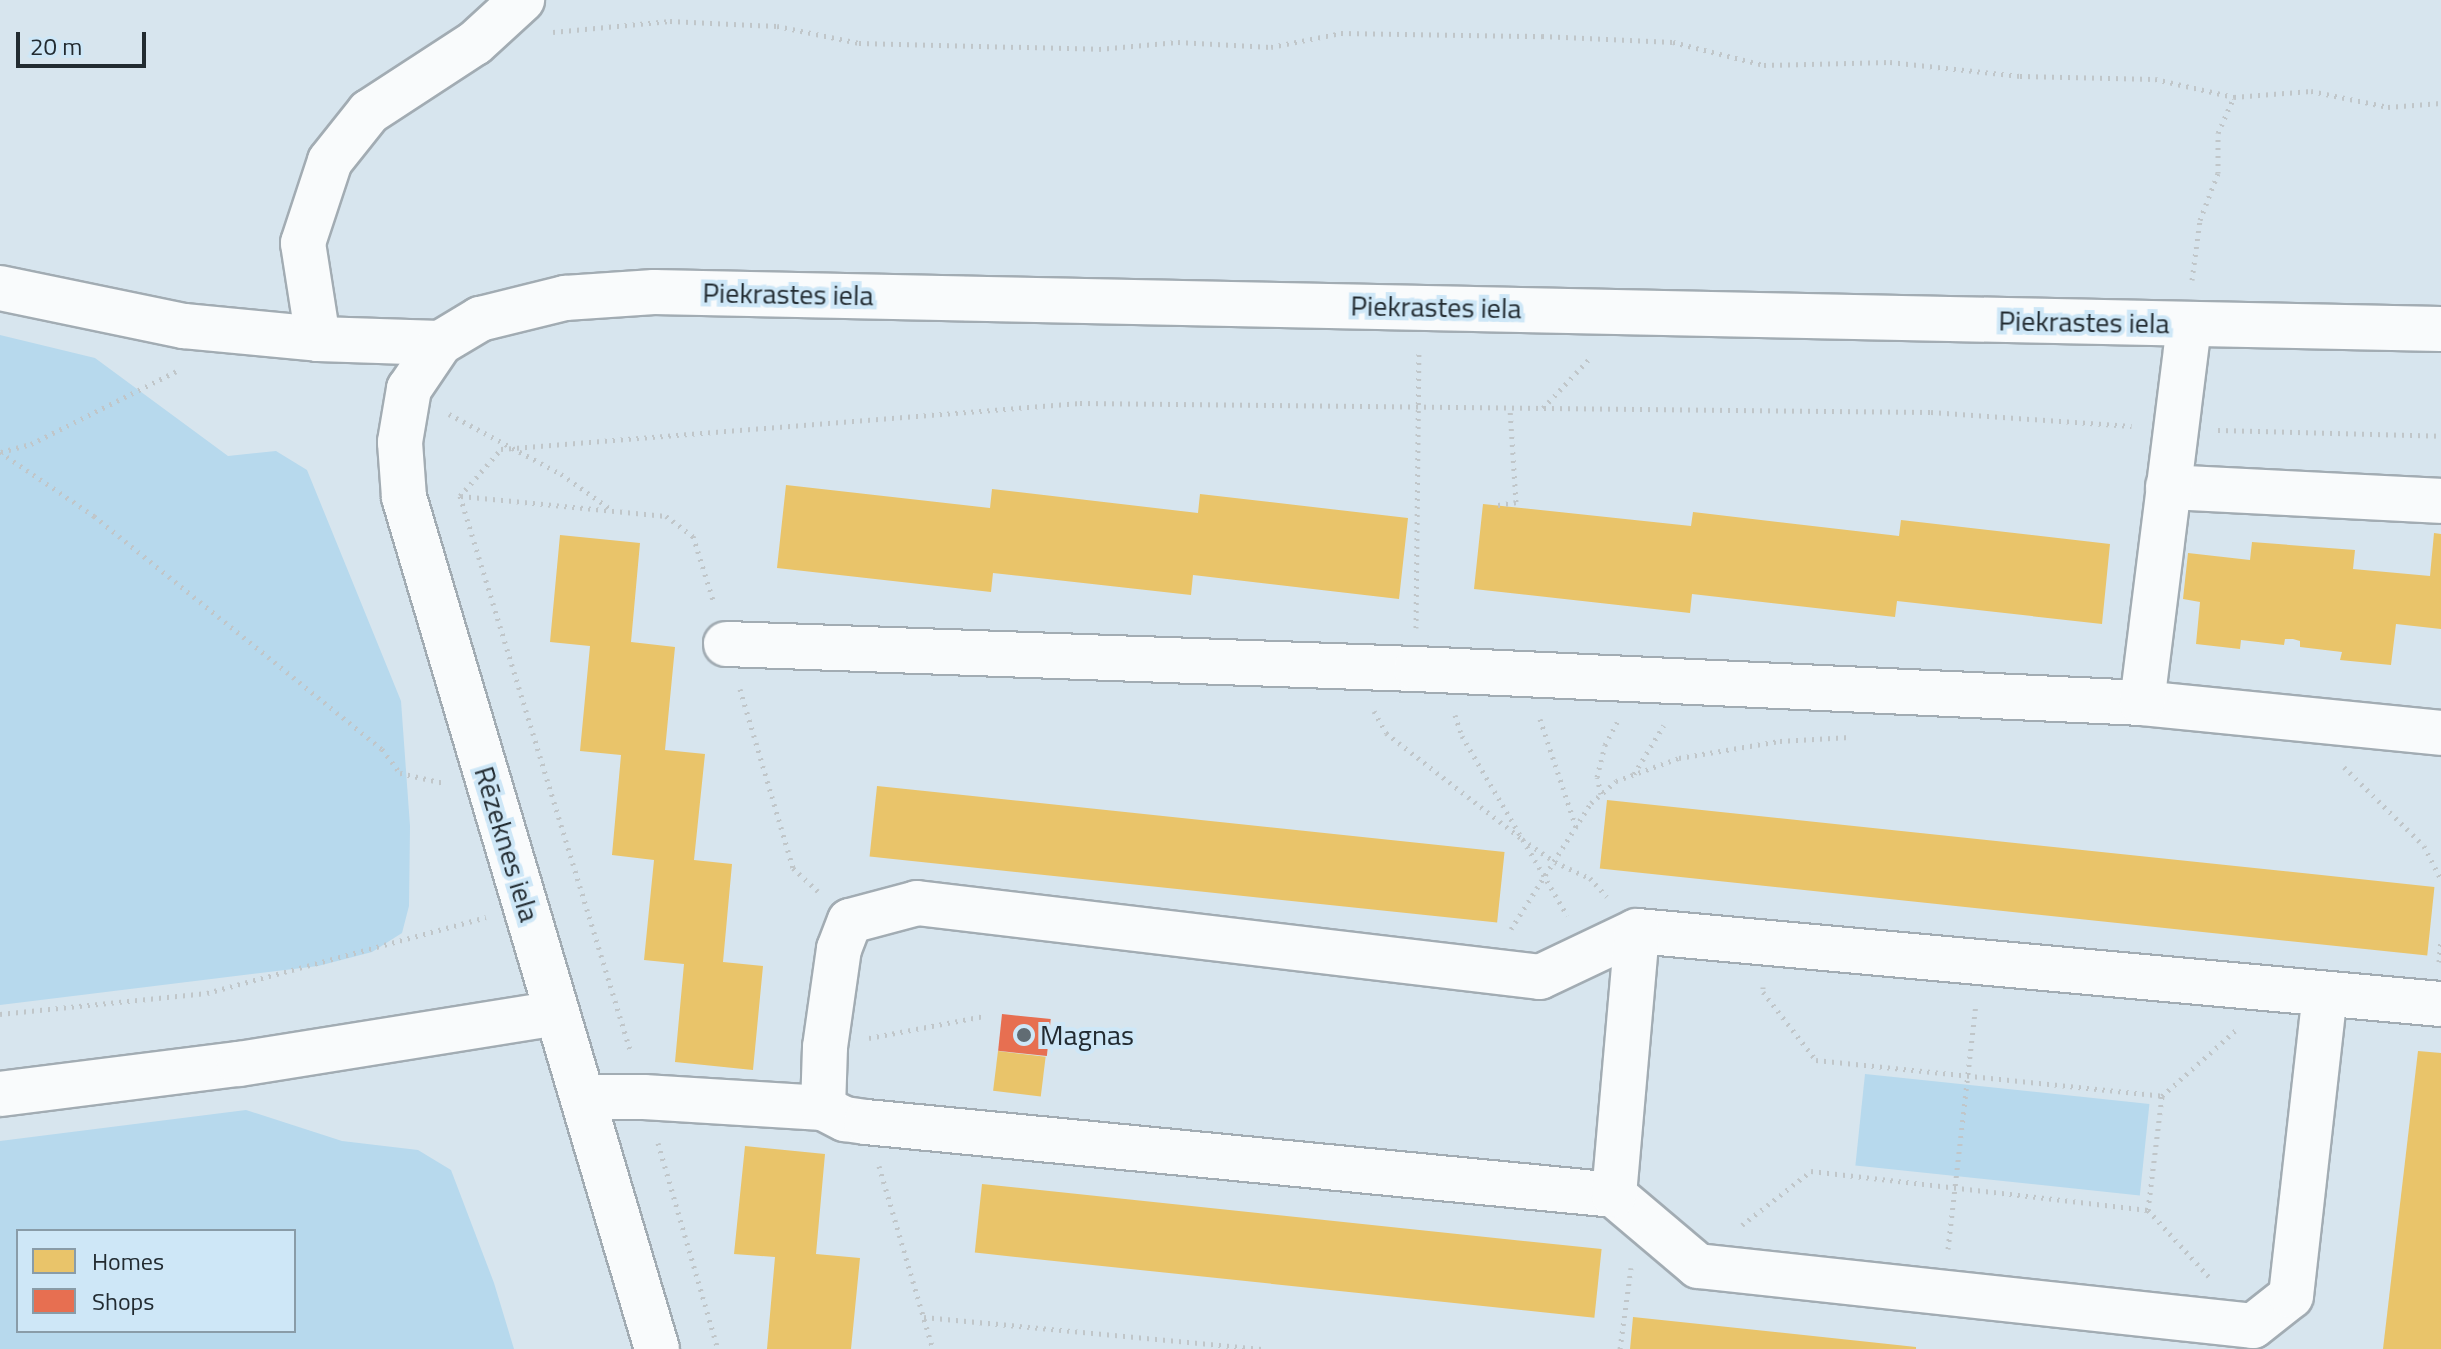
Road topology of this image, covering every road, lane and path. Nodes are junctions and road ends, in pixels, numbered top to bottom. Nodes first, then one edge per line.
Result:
1 (522, 0) edge
2 (481, 38) junction
3 (2234, 97) junction
4 (2441, 103) edge
5 (0, 288) edge
6 (1421, 307) junction
7 (1626, 311) junction
8 (2189, 325) junction
9 (2441, 329) edge
10 (318, 339) junction
11 (440, 343) junction
12 (183, 368) dead end
13 (409, 389) junction
14 (1417, 406) junction
15 (1510, 408) junction
16 (1543, 408) junction
17 (2176, 429) junction
18 (2441, 436) edge
19 (515, 449) junction
20 (0, 453) edge
21 (2168, 487) junction
22 (2441, 501) edge
23 (1498, 505) dead end
24 (613, 511) dead end
25 (726, 644) dead end
26 (1352, 667) junction
27 (1428, 669) junction
28 (1529, 674) junction
29 (1619, 678) junction
30 (1686, 682) junction
31 (2142, 703) junction
32 (2293, 718) junction
33 (2441, 733) edge
34 (1854, 737) dead end
35 (1634, 774) junction
36 (492, 794) junction
37 (1601, 795) junction
38 (1577, 828) junction
39 (1522, 839) junction
40 (1555, 862) junction
41 (2433, 865) junction
42 (2441, 873) edge
43 (1544, 879) junction
44 (2441, 880) edge
45 (525, 906) junction
46 (1637, 931) junction
47 (1765, 943) junction
48 (1592, 953) junction
49 (1980, 963) junction
50 (1477, 970) junction
51 (2244, 987) junction
52 (2325, 995) junction
53 (2441, 1004) edge
54 (556, 1013) junction
55 (0, 1014) edge
56 (984, 1016) dead end
57 (825, 1047) junction
58 (1967, 1076) junction
59 (0, 1094) edge
60 (2162, 1096) junction
61 (583, 1097) junction
62 (644, 1097) junction
63 (823, 1108) junction
64 (866, 1122) junction
65 (1955, 1188) junction
66 (1626, 1205) junction
67 (2148, 1210) junction
68 (1733, 1270) junction
69 (1943, 1292) junction
70 (924, 1317) junction
71 (2253, 1326) junction
72 (657, 1349) edge
73 (718, 1349) edge
74 (933, 1349) edge
75 (1264, 1349) edge
76 (1620, 1349) edge

1 - 2 street
2 - 3 path
2 - 10 street
3 - 4 path
3 - 8 path
5 - 10 street
6 - 7 street, Piekrastes iela
6 - 11 street, Piekrastes iela
6 - 14 path
7 - 8 street, Piekrastes iela
7 - 16 path
8 - 9 street, Piekrastes iela
8 - 17 street
10 - 11 street
11 - 13 street, Rēzeknes iela
12 - 20 path
13 - 19 path
13 - 36 street, Rēzeknes iela
14 - 15 path
14 - 19 path
14 - 27 path
15 - 16 path
15 - 23 path
16 - 17 path
17 - 18 path
17 - 21 street
19 - 24 path
19 - 62 path
20 - 36 path
21 - 22 street
21 - 31 street
25 - 26 street
26 - 27 street
26 - 39 path
27 - 28 street
27 - 39 path
28 - 29 street
28 - 38 path
29 - 30 street
29 - 37 path
30 - 31 street
30 - 35 path
31 - 32 street
32 - 33 street
32 - 41 path
34 - 35 path
35 - 37 path
36 - 45 street, Rēzeknes iela
37 - 38 path
38 - 40 path
39 - 40 path
39 - 43 path
40 - 43 path
40 - 46 path
41 - 42 path
41 - 44 path
43 - 48 path
43 - 50 path
45 - 54 street, Rēzeknes iela
45 - 55 path
46 - 47 street
46 - 48 street
46 - 66 street
47 - 49 street
47 - 58 path
48 - 50 street
49 - 51 street
49 - 58 path
50 - 57 street
51 - 52 street
51 - 60 path
52 - 53 street
52 - 71 street
54 - 59 street
54 - 61 street, Rēzeknes iela
56 - 57 path
57 - 63 street
58 - 60 path
58 - 65 path
60 - 67 path
61 - 62 street
61 - 72 street, Rēzeknes iela
62 - 63 street
62 - 73 path
63 - 64 street
64 - 66 street
64 - 70 path
65 - 67 path
65 - 68 path
65 - 69 path
66 - 68 street
66 - 76 path
67 - 71 path
68 - 69 street
69 - 71 street
70 - 74 path
70 - 75 path

